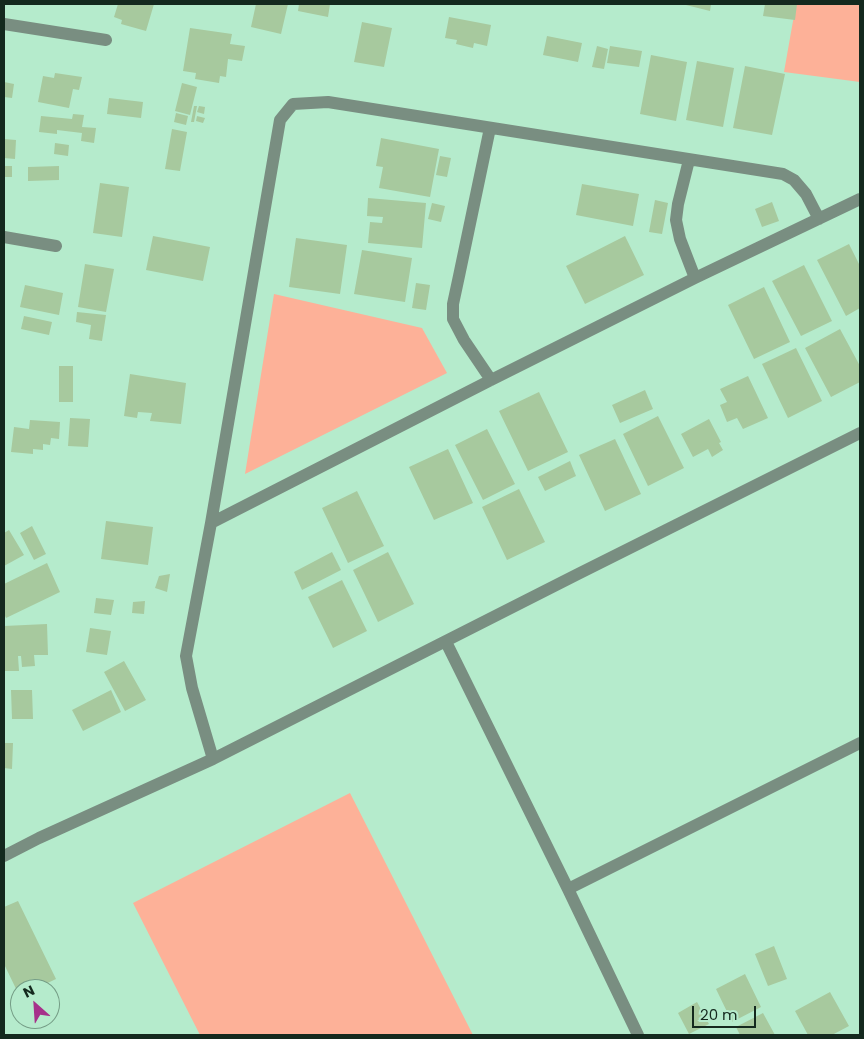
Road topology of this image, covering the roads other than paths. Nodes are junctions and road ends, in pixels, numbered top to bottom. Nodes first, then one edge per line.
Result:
1 (4, 24) edge
2 (106, 40) dead end
3 (490, 128) junction
4 (689, 160) junction
5 (860, 199) edge
6 (819, 219) junction
7 (4, 237) edge
8 (56, 246) dead end
9 (695, 278) junction
10 (491, 380) junction
11 (860, 433) edge
12 (211, 522) junction
13 (446, 642) junction
14 (860, 743) edge
15 (213, 759) junction
16 (4, 856) edge
17 (568, 889) junction
18 (638, 1035) edge

1 - 2 street
3 - 4 street
3 - 10 street
3 - 12 street
4 - 6 street
4 - 9 street
5 - 6 street
6 - 9 street
7 - 8 street
9 - 10 street
10 - 12 street
11 - 13 street
12 - 15 street
13 - 15 street
13 - 17 street
14 - 17 street
15 - 16 street
17 - 18 street

